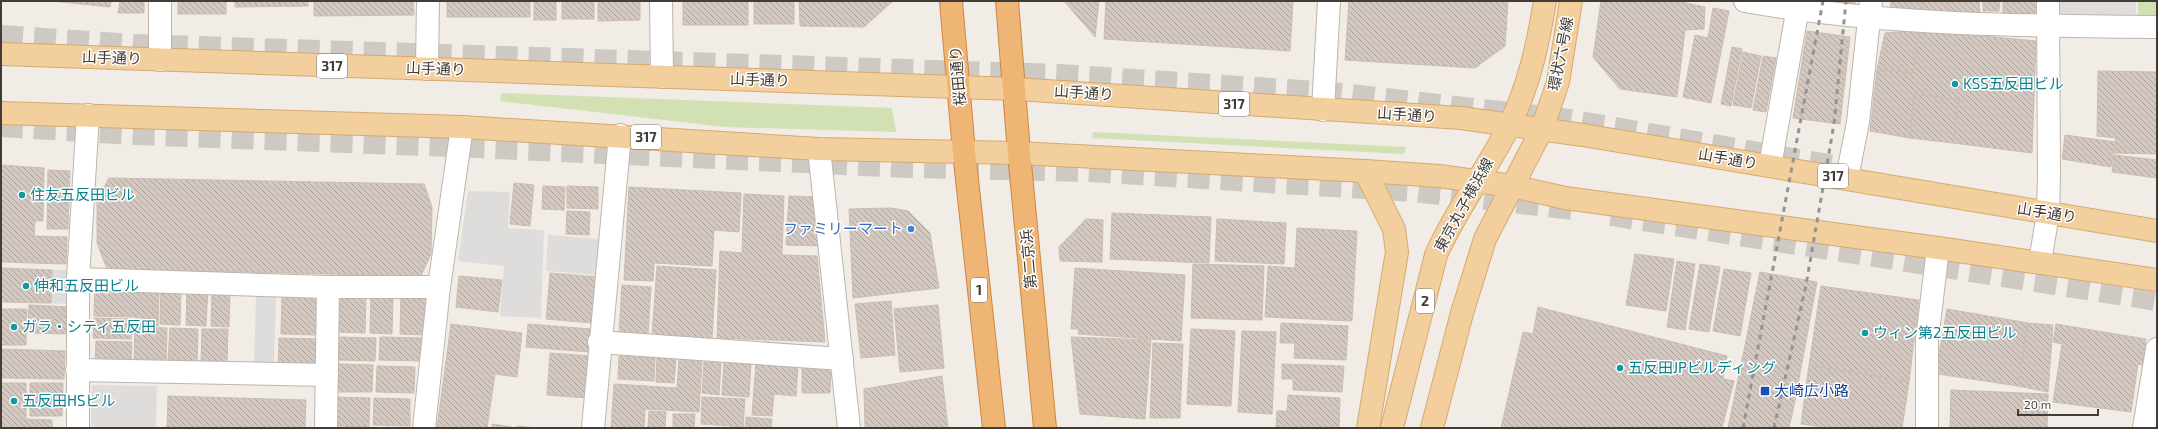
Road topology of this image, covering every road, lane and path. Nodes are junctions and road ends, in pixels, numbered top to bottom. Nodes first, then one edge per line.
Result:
1 (160, 1) edge
2 (428, 1) edge
3 (661, 1) edge
4 (951, 1) edge
5 (1007, 1) edge
6 (1329, 1) edge
7 (1545, 1) edge
8 (1571, 1) edge
9 (1745, 1) edge
10 (2048, 1) edge
11 (1799, 6) edge
12 (1870, 9) edge
13 (2048, 26) junction
14 (2157, 27) edge
15 (1, 54) edge
16 (160, 60) junction
17 (427, 69) junction
18 (662, 77) junction
19 (959, 87) junction
20 (1015, 89) junction
21 (1323, 110) junction
22 (1, 113) edge
23 (88, 115) junction
24 (462, 126) junction
25 (1509, 126) junction
26 (1542, 129) junction
27 (620, 136) junction
28 (819, 149) junction
29 (964, 152) junction
30 (1019, 153) junction
31 (1770, 166) junction
32 (1364, 171) junction
33 (1847, 178) junction
34 (1476, 181) junction
35 (1512, 186) junction
36 (2048, 213) junction
37 (2157, 230) edge
38 (1938, 248) junction
39 (2040, 262) junction
40 (78, 279) junction
41 (2157, 280) edge
42 (328, 287) junction
43 (439, 287) junction
44 (599, 342) junction
45 (2157, 349) edge
46 (842, 358) junction
47 (77, 370) junction
48 (327, 375) junction
49 (78, 428) edge
50 (326, 428) edge
51 (424, 428) edge
52 (593, 428) edge
53 (849, 428) edge
54 (994, 428) edge
55 (1045, 428) edge
56 (1368, 428) edge
57 (1392, 428) edge
58 (1432, 428) edge
59 (1927, 428) edge
60 (2144, 428) edge

1 - 16 street
2 - 17 street
3 - 18 street
4 - 19 highway, 桜田通り / 1
5 - 20 highway
6 - 21 street
7 - 25 main road, 環状六号線
8 - 26 main road, 環状六号線
9 - 11 street
10 - 13 street
11 - 12 street
11 - 31 street
12 - 13 street
12 - 33 street
13 - 14 street
13 - 36 street
15 - 16 main road, 山手通り / 317
16 - 17 main road, 山手通り / 317
17 - 18 main road, 山手通り / 317
18 - 19 main road, 山手通り / 317
19 - 20 main road, 山手通り / 317
19 - 29 highway, 桜田通り / 1
20 - 21 main road, 山手通り / 317
20 - 30 highway, 第二京浜
21 - 25 main road, 山手通り / 317
22 - 23 main road, 317
23 - 24 main road, 317
23 - 40 street
24 - 27 main road, 317
24 - 43 street
25 - 26 main road, 山手通り / 317
25 - 34 main road, 東京丸子横浜線 / 2
26 - 31 main road, 山手通り / 317
26 - 35 main road
27 - 28 main road, 317
27 - 44 street
28 - 29 main road, 317
28 - 46 street
29 - 30 main road, 317
29 - 54 highway, 1
30 - 32 main road, 317
30 - 55 highway, 第二京浜
31 - 33 main road, 山手通り / 317
32 - 34 main road, 317
32 - 56 main road
33 - 36 main road, 山手通り / 317
34 - 35 main road, 317
34 - 57 main road, 東京丸子横浜線 / 2
35 - 38 main road, 317
35 - 58 main road
36 - 37 main road, 山手通り / 317
36 - 39 street
38 - 39 main road, 317
38 - 59 street
39 - 41 main road, 317
40 - 42 street
40 - 47 street
42 - 43 street
42 - 48 street
43 - 51 street
44 - 46 street
44 - 52 street
45 - 60 street
46 - 53 street
47 - 48 street
47 - 49 street
48 - 50 street

